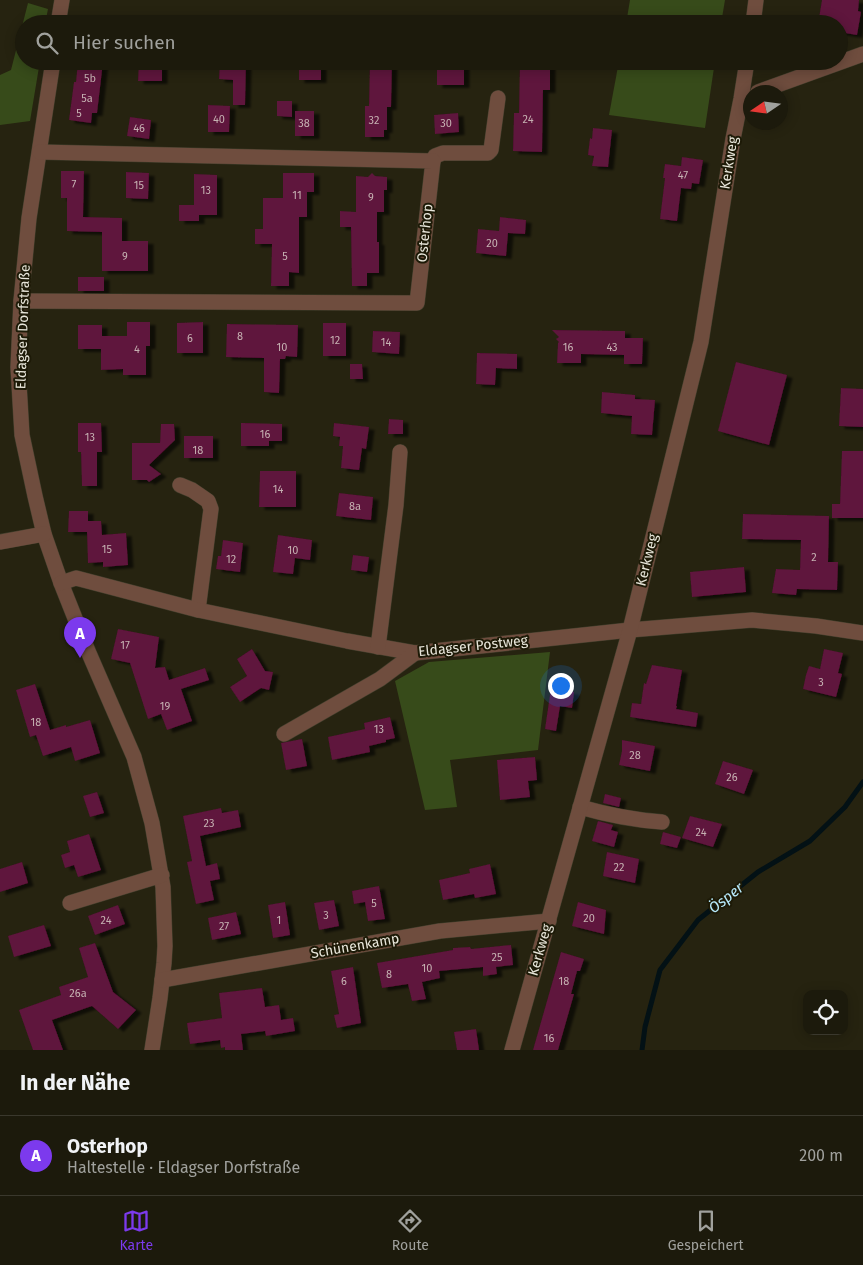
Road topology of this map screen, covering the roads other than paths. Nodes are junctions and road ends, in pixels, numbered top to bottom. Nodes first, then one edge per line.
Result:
1 (62, 0) edge
2 (756, 0) edge
3 (60, 15) edge
4 (754, 15) edge
5 (863, 54) edge
6 (848, 59) edge
7 (52, 70) edge
8 (747, 70) edge
9 (819, 70) edge
10 (746, 85) edge
11 (777, 85) edge
12 (498, 98) dead end
13 (743, 107) edge
14 (40, 152) junction
15 (433, 161) junction
16 (21, 301) junction
17 (400, 452) dead end
18 (180, 485) dead end
19 (44, 534) junction
20 (0, 542) edge
21 (61, 583) junction
22 (198, 610) junction
23 (630, 630) junction
24 (863, 633) edge
25 (378, 647) junction
26 (415, 653) junction
27 (284, 734) dead end
28 (580, 807) junction
29 (662, 822) dead end
30 (162, 875) junction
31 (70, 904) dead end
32 (549, 921) junction
33 (162, 980) junction
34 (152, 1050) edge
35 (512, 1050) edge

1 - 3 street
2 - 4 street
5 - 6 street
7 - 14 street, Eldagser Dorfstraße
8 - 10 street, Kerkweg
9 - 11 street
12 - 15 street
13 - 23 street, Kerkweg
14 - 15 street
14 - 16 street, Eldagser Dorfstraße
15 - 16 street, Osterhop
16 - 19 street, Eldagser Dorfstraße
17 - 25 street
18 - 22 street
19 - 20 street
19 - 21 street, Eldagser Dorfstraße
21 - 22 street, Eldagser Postweg
21 - 30 street, Eldagser Dorfstraße
22 - 25 street, Eldagser Postweg
23 - 24 street, Eldagser Postweg
23 - 26 street, Eldagser Postweg
23 - 28 street, Kerkweg
25 - 26 street, Eldagser Postweg
26 - 27 street
28 - 29 street
28 - 32 street, Kerkweg
30 - 31 street
30 - 33 street, Eldagser Dorfstraße
32 - 33 street, Schünenkamp
32 - 35 street, Kerkweg
33 - 34 street, Eldagser Dorfstraße

